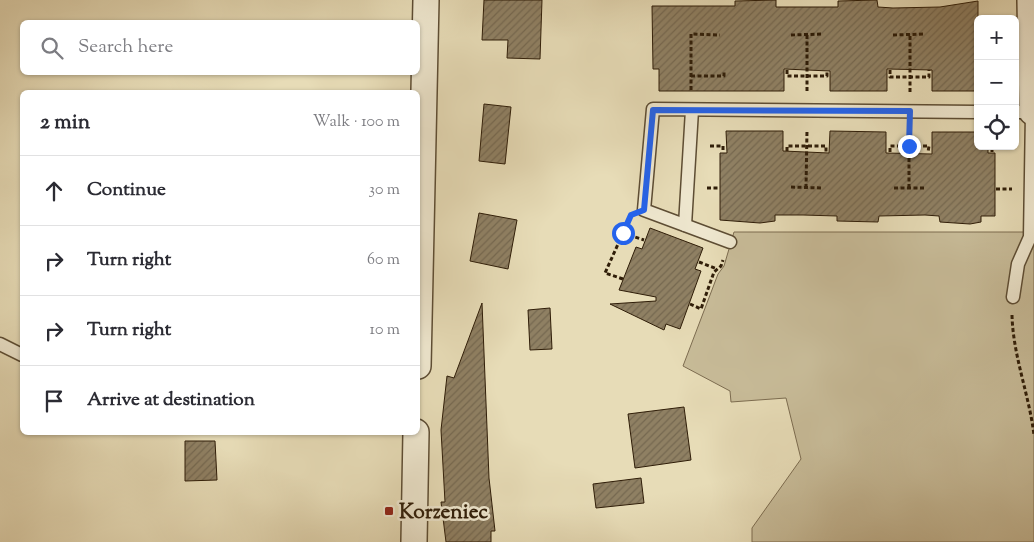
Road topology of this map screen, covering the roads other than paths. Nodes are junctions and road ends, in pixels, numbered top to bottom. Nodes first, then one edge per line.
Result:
1 (426, 0) edge
2 (1030, 0) edge
3 (691, 110) junction
4 (974, 112) edge
5 (1024, 112) edge
6 (685, 225) junction
7 (730, 242) road end
8 (420, 274) edge
9 (1013, 297) road end
10 (0, 344) edge
11 (20, 354) edge
12 (416, 435) edge
13 (414, 542) edge

1 - 8 street
2 - 5 street
3 - 4 lane
3 - 6 lane
3 - 6 lane
5 - 9 lane
6 - 7 lane
10 - 11 lane
12 - 13 street

